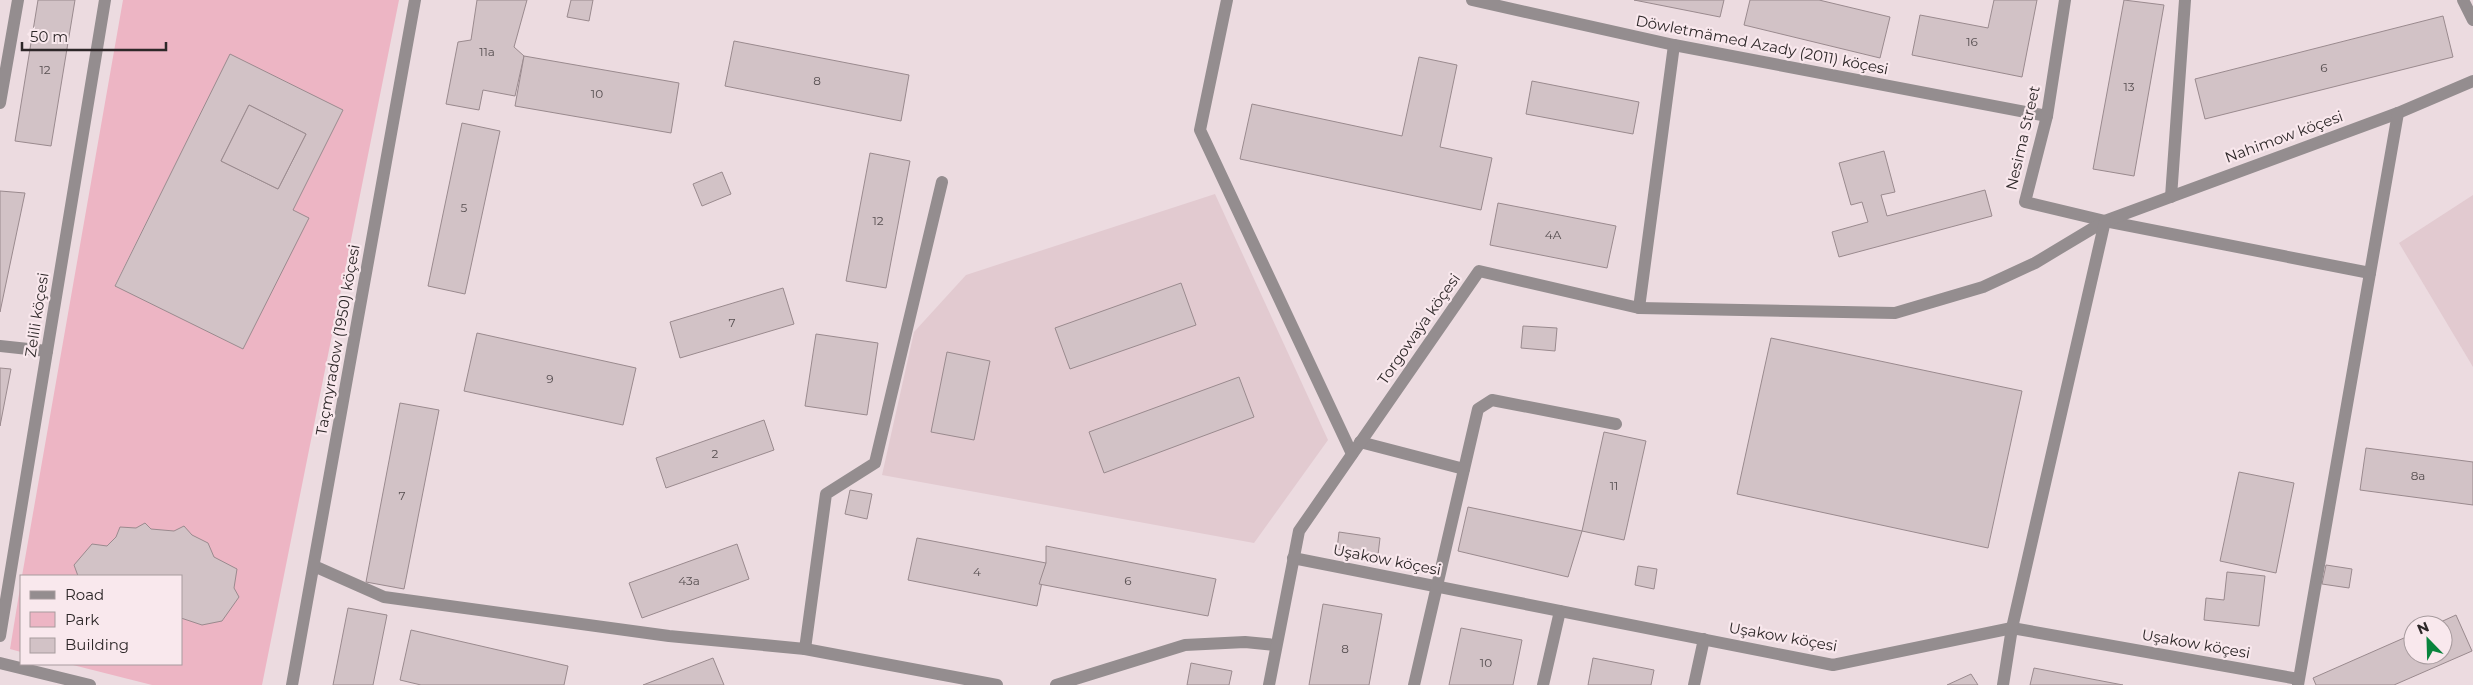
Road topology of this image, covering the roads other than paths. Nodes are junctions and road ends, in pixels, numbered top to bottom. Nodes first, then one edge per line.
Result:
1 (18, 0) edge
2 (105, 0) edge
3 (415, 0) edge
4 (1227, 0) edge
5 (1472, 0) edge
6 (2065, 0) edge
7 (2185, 0) edge
8 (2463, 0) edge
9 (2473, 20) edge
10 (1674, 46) junction
11 (2473, 81) edge
12 (0, 103) edge
13 (2398, 113) junction
14 (2047, 116) junction
15 (942, 182) dead end
16 (2170, 196) junction
17 (2105, 221) junction
18 (2370, 273) junction
19 (1639, 308) junction
20 (0, 346) edge
21 (47, 351) junction
22 (1616, 424) dead end
23 (1360, 442) junction
24 (1352, 454) junction
25 (1464, 469) junction
26 (1293, 558) junction
27 (314, 566) junction
28 (1436, 586) junction
29 (1560, 611) junction
30 (2012, 628) junction
31 (0, 636) edge
32 (1704, 639) junction
33 (1276, 645) junction
34 (805, 648) junction
35 (0, 663) edge
36 (2298, 682) edge
37 (90, 685) edge
38 (292, 685) edge
39 (997, 685) edge
40 (1056, 685) edge
41 (1269, 685) edge
42 (1414, 685) edge
43 (1543, 685) edge
44 (1694, 685) edge
45 (2003, 685) edge

1 - 12 street
2 - 21 street, Zelili köçesi
3 - 27 street, Taçmyradow (1950) köçesi
4 - 24 street
5 - 10 street, Döwletmämed Azady (2011) köçesi
6 - 14 street, Nesima Street
7 - 16 street
8 - 9 street
10 - 14 street, Döwletmämed Azady (2011) köçesi
10 - 19 street
11 - 13 street, Nahimow köçesi
13 - 16 street, Nahimow köçesi
13 - 18 street
14 - 17 street, Nesima Street
15 - 34 street
16 - 17 street, Nahimow köçesi
17 - 18 street
17 - 19 street, Nahimow köçesi
17 - 30 street
18 - 36 street
19 - 23 street, Torgowaýa köçesi
20 - 21 street
21 - 31 street, Zelili köçesi
22 - 25 street
23 - 24 street, Torgowaýa köçesi
23 - 25 street
24 - 26 street, Torgowaýa köçesi
25 - 28 street
26 - 28 street, Uşakow köçesi
26 - 33 street, Torgowaýa köçesi
27 - 34 street
27 - 38 street, Taçmyradow (1950) köçesi
28 - 29 street, Uşakow köçesi
28 - 42 street
29 - 32 street, Uşakow köçesi
29 - 43 street
30 - 32 street, Uşakow köçesi
30 - 36 street, Uşakow köçesi
30 - 45 street
32 - 44 street
33 - 40 street
33 - 41 street, Torgowaýa köçesi
34 - 39 street
35 - 37 street

